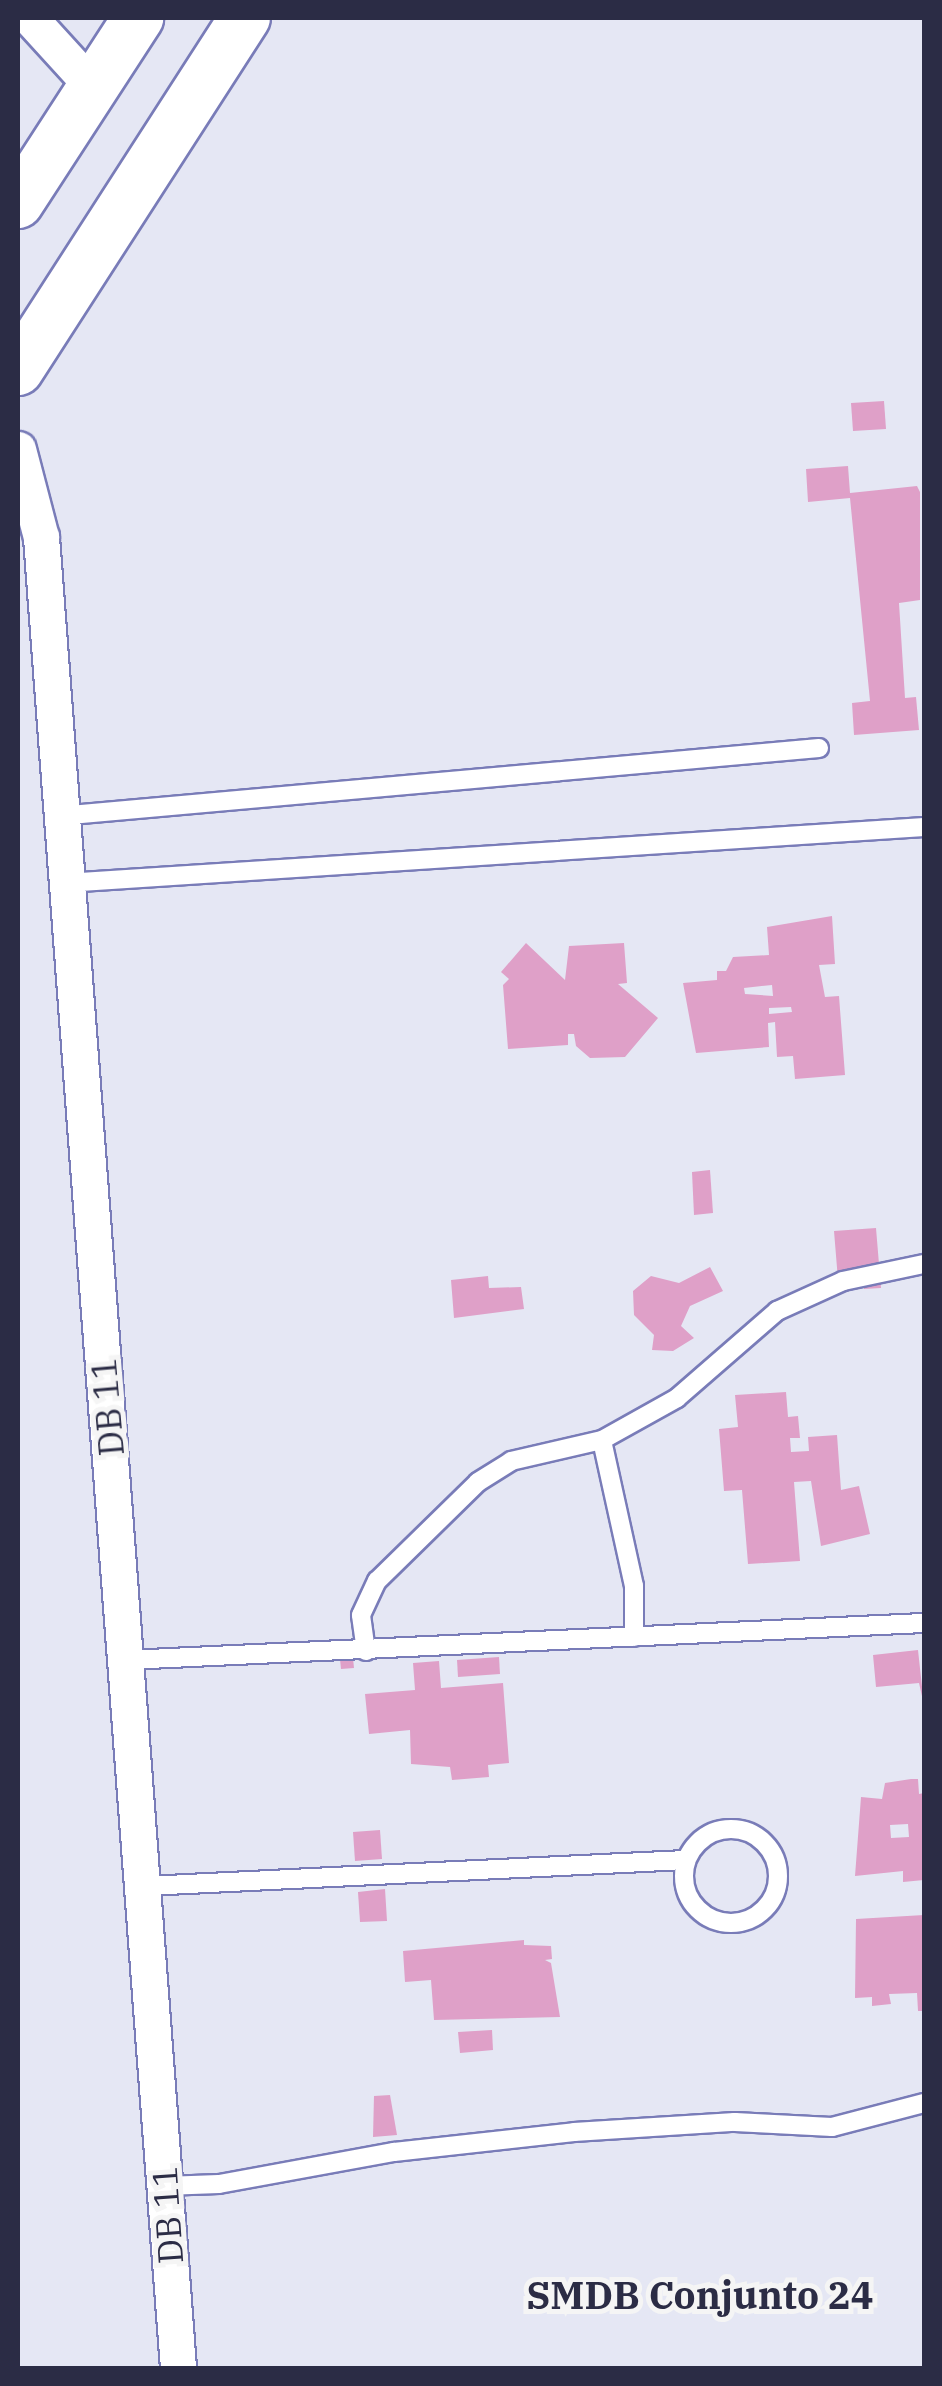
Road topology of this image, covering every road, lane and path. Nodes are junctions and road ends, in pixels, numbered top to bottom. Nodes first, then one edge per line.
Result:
1 (30, 18) edge
2 (138, 18) edge
3 (245, 18) edge
4 (93, 87) junction
5 (18, 203) edge
6 (18, 370) edge
7 (18, 449) edge
8 (819, 748) dead end
9 (59, 816) junction
10 (924, 827) edge
11 (64, 882) junction
12 (924, 1264) edge
13 (602, 1440) junction
14 (924, 1623) edge
15 (634, 1637) junction
16 (366, 1651) junction
17 (127, 1660) junction
18 (686, 1860) junction
19 (146, 1886) junction
20 (924, 2103) edge
21 (164, 2186) junction
22 (178, 2368) edge

1 - 4 street
2 - 4 main road
3 - 6 main road
4 - 5 main road
7 - 9 street, DB 11
8 - 9 lane
9 - 11 street, DB 11
10 - 11 lane
11 - 17 street, DB 11
12 - 13 lane
13 - 15 lane
13 - 16 lane
14 - 15 lane
15 - 16 lane
16 - 17 lane
17 - 19 street, DB 11
18 - 18 lane
18 - 19 lane
19 - 21 street, DB 11
20 - 21 lane
21 - 22 street, DB 11

